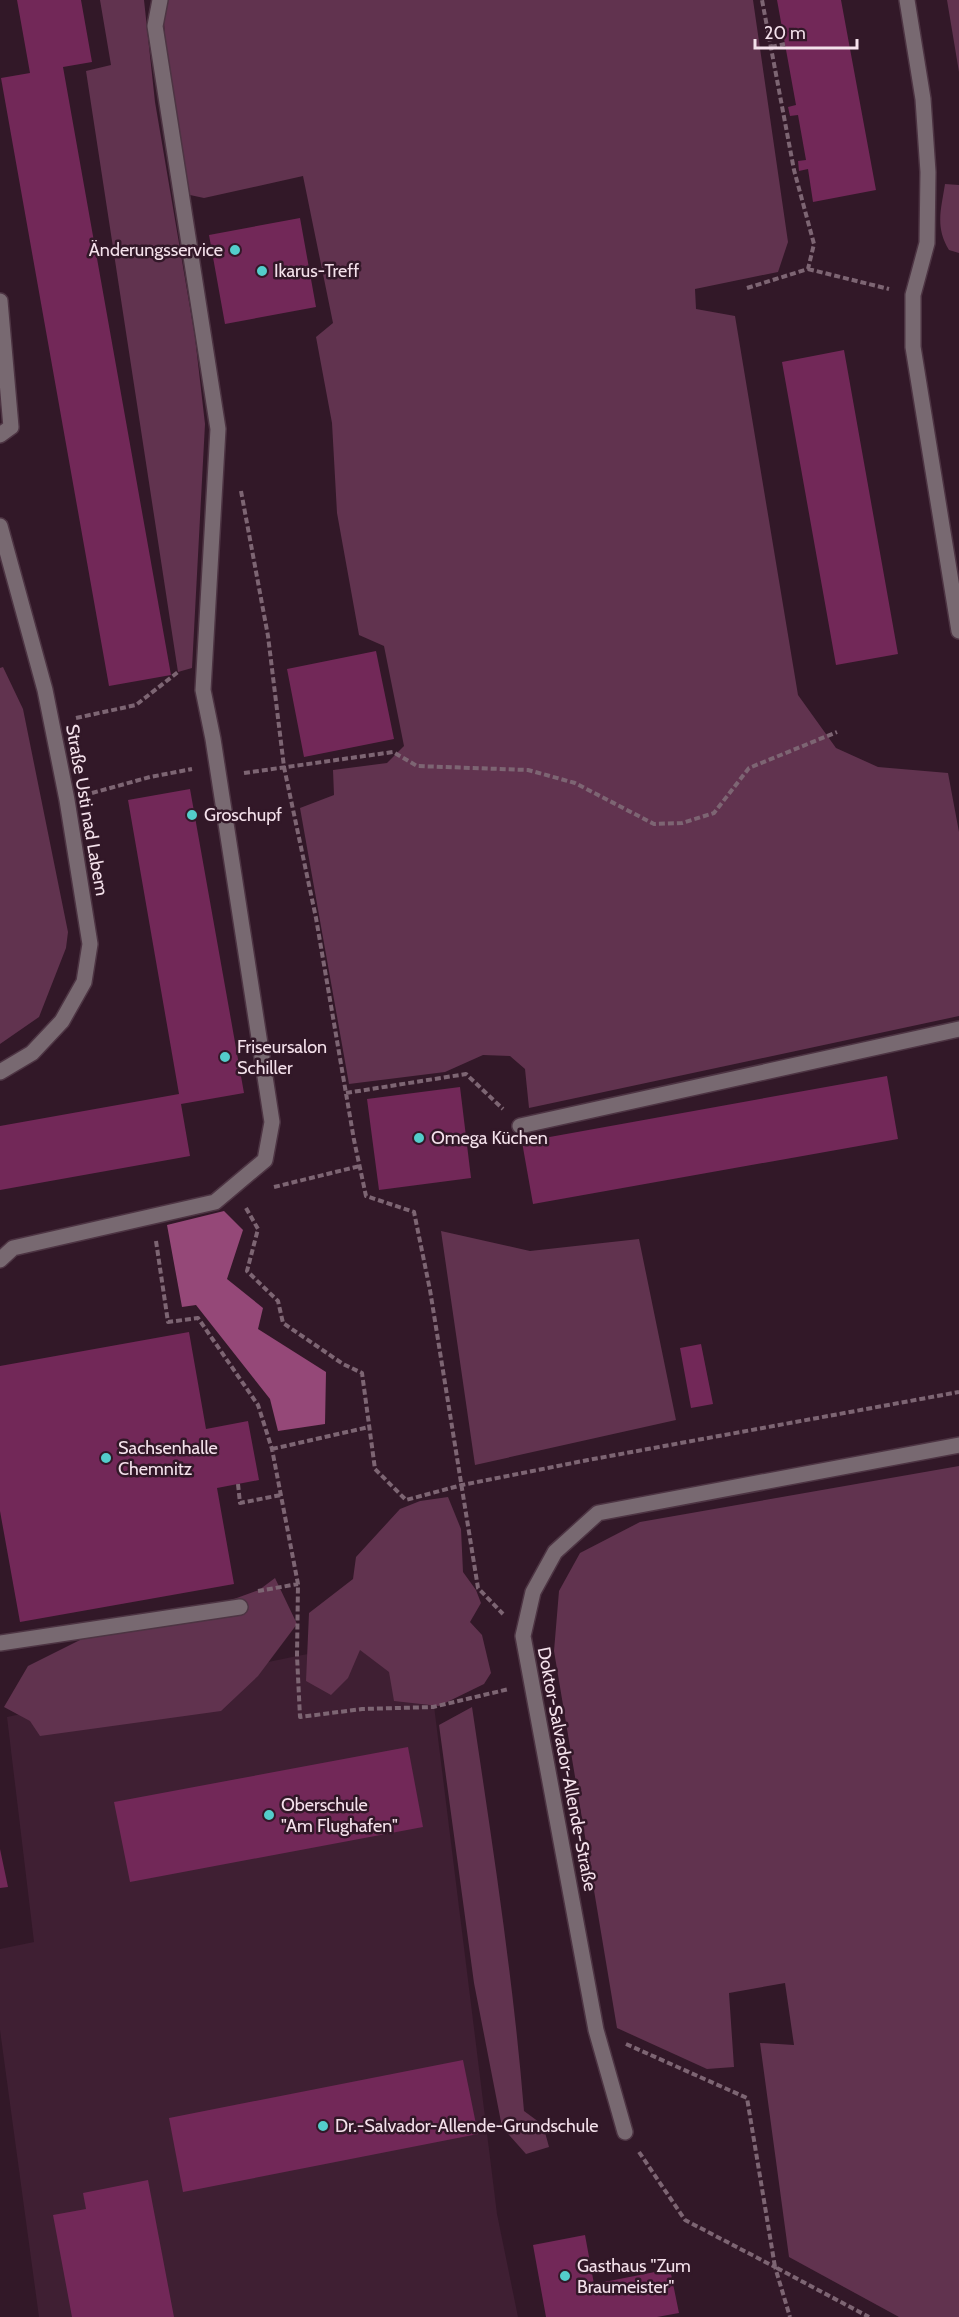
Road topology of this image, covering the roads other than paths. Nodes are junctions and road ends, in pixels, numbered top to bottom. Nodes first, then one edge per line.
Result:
1 (160, 0) edge
2 (907, 0) edge
3 (0, 301) edge
4 (0, 435) edge
5 (0, 525) edge
6 (959, 631) edge
7 (959, 1029) edge
8 (0, 1072) edge
9 (520, 1126) road end
10 (0, 1260) edge
11 (959, 1445) edge
12 (240, 1607) road end
13 (0, 1644) edge
14 (625, 2132) road end

1 - 10 street
2 - 6 street
3 - 4 street
5 - 8 street, Straße Usti nad Labem
7 - 9 street
11 - 14 street, Doktor-Salvador-Allende-Straße
12 - 13 street

